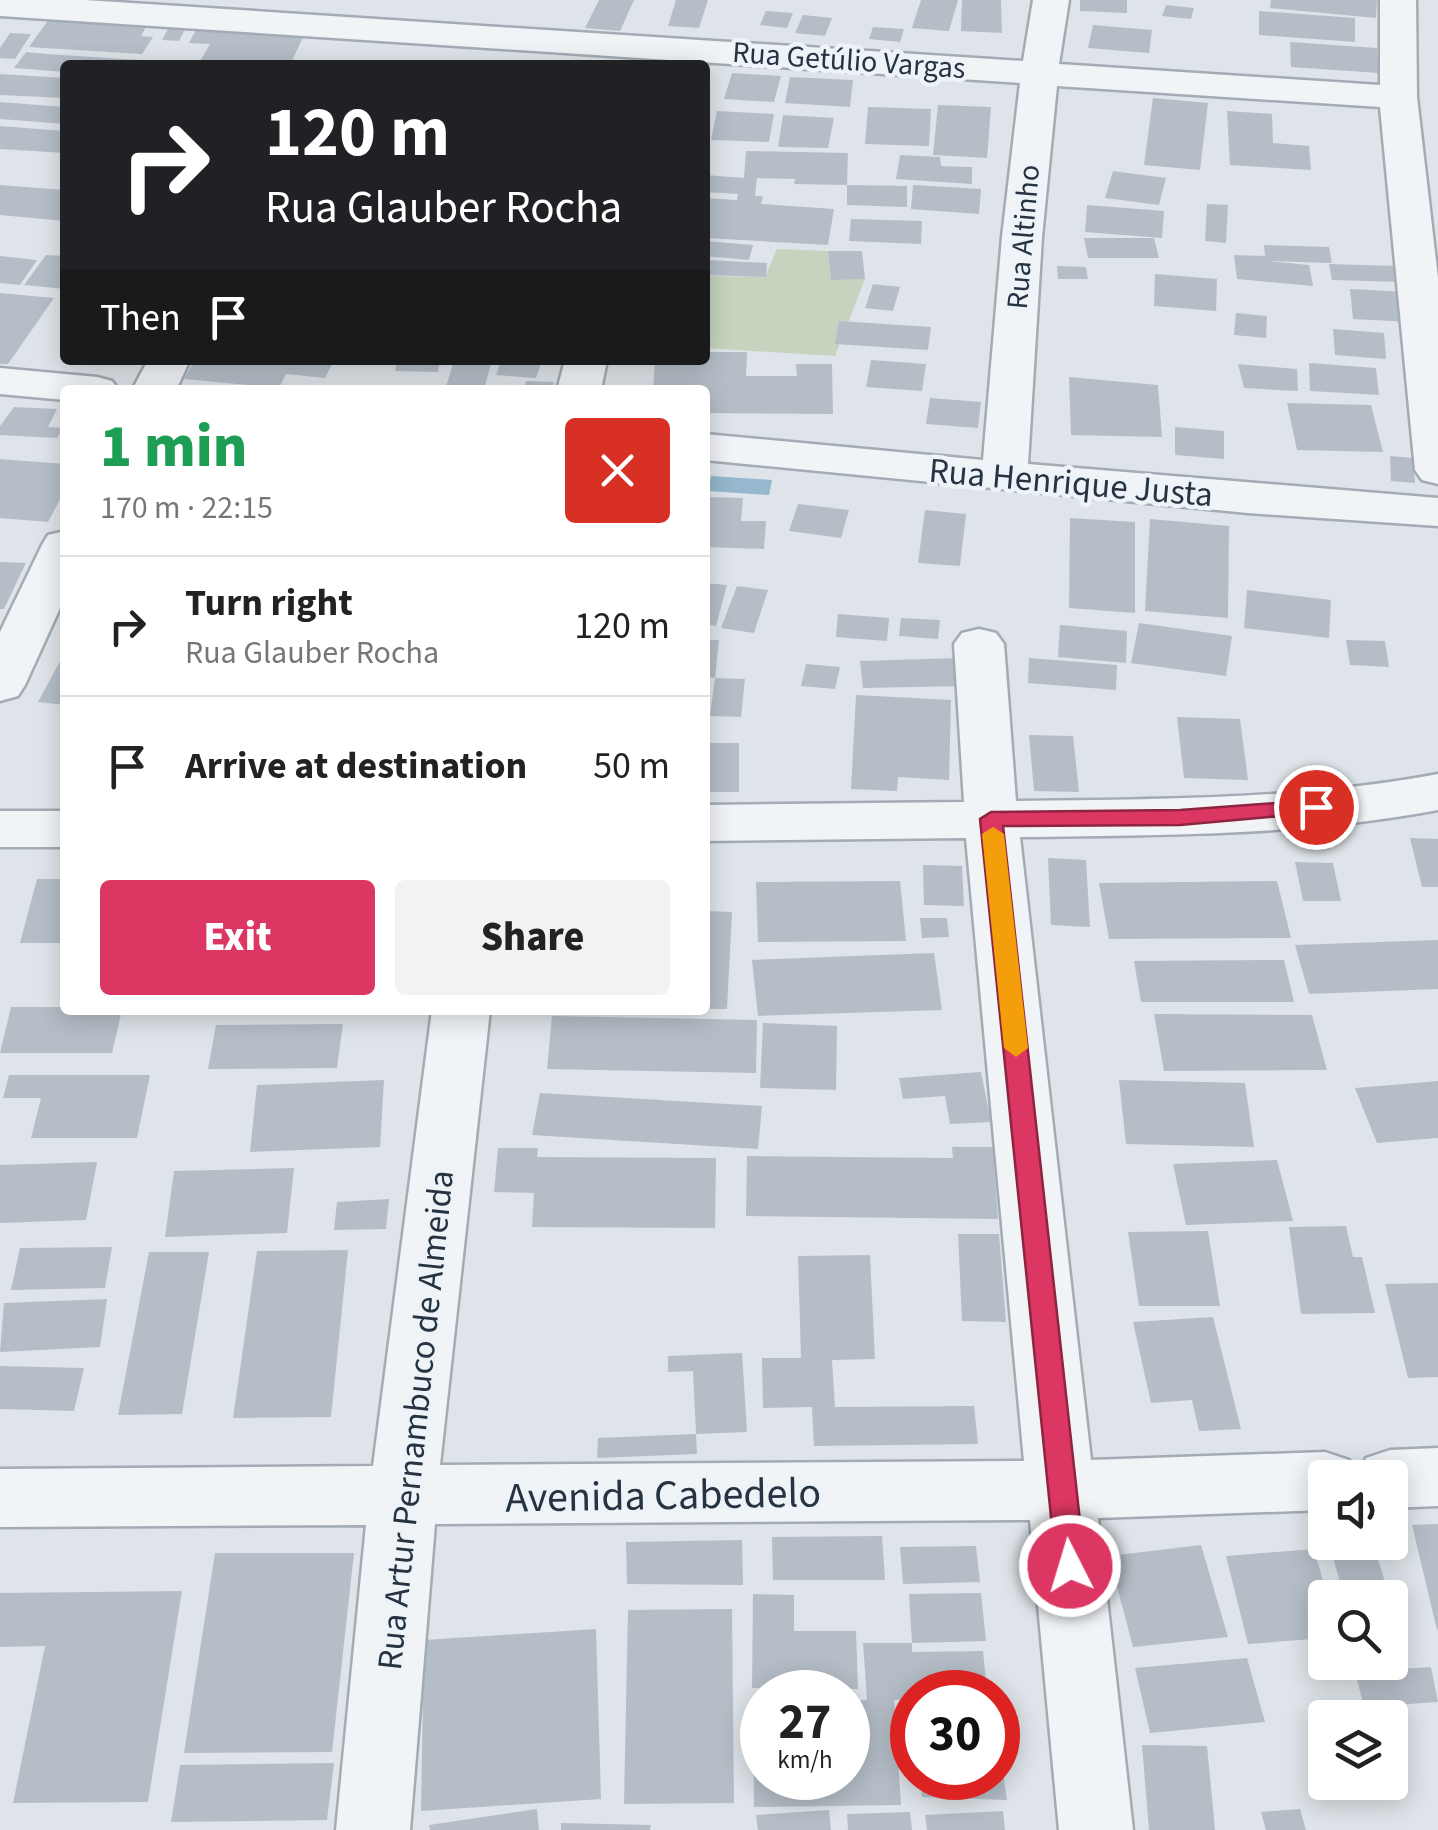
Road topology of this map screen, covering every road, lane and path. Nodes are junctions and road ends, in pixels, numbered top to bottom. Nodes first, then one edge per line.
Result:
1 (1051, 0) edge
2 (1398, 0) edge
3 (0, 5) edge
4 (349, 12) edge
5 (680, 57) edge
6 (323, 60) edge
7 (1038, 72) junction
8 (1398, 97) junction
9 (0, 381) edge
10 (60, 387) edge
11 (710, 448) edge
12 (1438, 470) edge
13 (1005, 476) junction
14 (1438, 512) edge
15 (60, 556) edge
16 (979, 644) dead end
17 (0, 685) edge
18 (1438, 792) edge
19 (991, 819) junction
20 (710, 823) edge
21 (60, 828) edge
22 (0, 829) edge
23 (459, 1015) edge
24 (1438, 1478) edge
25 (1408, 1479) edge
26 (1308, 1482) edge
27 (1064, 1490) junction
28 (403, 1496) junction
29 (0, 1498) edge
30 (373, 1830) edge
31 (1096, 1830) edge

1 - 7 street, Rua Altinho
2 - 8 street
3 - 4 street, Rua Getúlio Vargas
4 - 5 street, Rua Getúlio Vargas
4 - 6 street
5 - 7 street, Rua Getúlio Vargas
7 - 8 street, Rua Getúlio Vargas
7 - 13 street, Rua Altinho
8 - 12 street
9 - 10 street
11 - 13 street, Rua Henrique Justa
13 - 14 street, Rua Henrique Justa
15 - 17 street
16 - 19 street
18 - 19 street
19 - 20 street
19 - 27 street
21 - 22 street
23 - 28 street, Rua Artur Pernambuco de Almeida
24 - 25 street
26 - 27 street, Avenida Cabedelo
27 - 28 street, Avenida Cabedelo
27 - 31 street
28 - 29 street, Avenida Cabedelo
28 - 30 street, Rua Artur Pernambuco de Almeida

